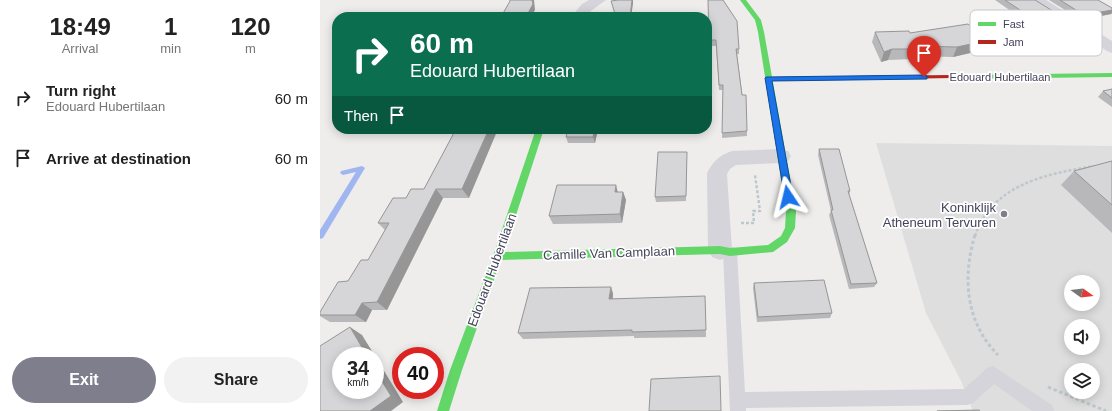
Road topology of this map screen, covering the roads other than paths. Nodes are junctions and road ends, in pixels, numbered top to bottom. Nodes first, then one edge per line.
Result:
1 (599, 0) edge
2 (743, 0) edge
3 (1037, 0) edge
4 (1053, 10) edge
5 (582, 12) edge
6 (1102, 42) edge
7 (1112, 48) edge
8 (1112, 75) edge
9 (768, 78) junction
10 (538, 134) edge
11 (781, 156) junction
12 (725, 251) junction
13 (498, 256) junction
14 (738, 406) edge
15 (443, 411) edge
16 (1046, 411) edge

1 - 5 street
2 - 9 street, Camille Van Camplaan
3 - 4 street
6 - 7 street
8 - 9 street, Edouard Hubertilaan
9 - 11 street, Camille Van Camplaan
10 - 13 street, Edouard Hubertilaan
11 - 12 street, Camille Van Camplaan
11 - 12 street
12 - 13 street, Camille Van Camplaan
12 - 14 lane
13 - 15 street, Edouard Hubertilaan
14 - 16 lane

